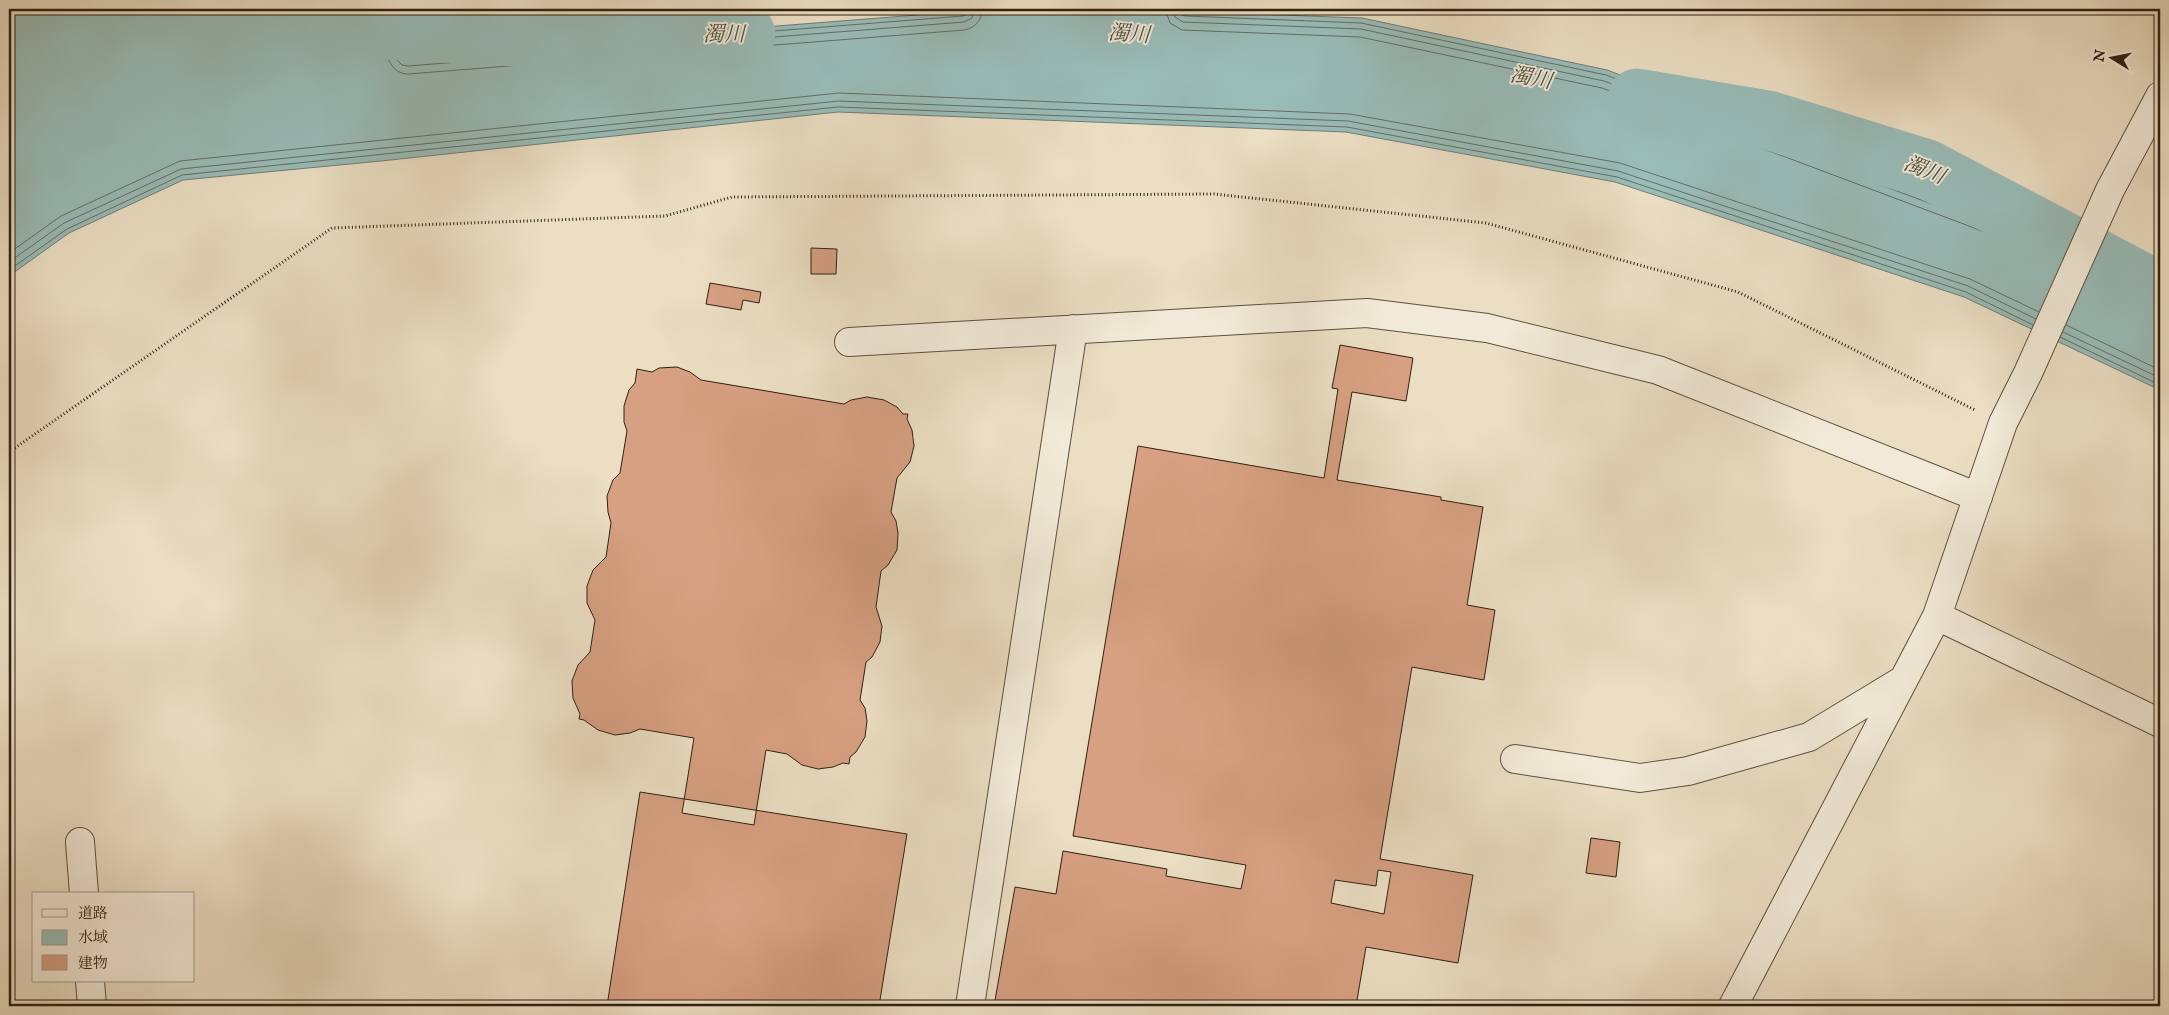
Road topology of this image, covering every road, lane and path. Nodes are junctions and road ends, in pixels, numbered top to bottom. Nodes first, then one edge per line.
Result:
1 (2160, 96) edge
2 (1073, 329) junction
3 (850, 342) dead end
4 (2003, 424) junction
5 (9, 452) edge
6 (1978, 497) junction
7 (1937, 616) junction
8 (1904, 680) junction
9 (2160, 723) edge
10 (1515, 759) dead end
11 (80, 842) dead end
12 (84, 892) edge
13 (90, 982) edge
14 (92, 1006) edge
15 (970, 1006) edge
16 (1733, 1006) edge

1 - 4 street
2 - 3 street
2 - 6 street
2 - 15 street
4 - 5 path
4 - 6 street
6 - 7 street
7 - 8 street
7 - 9 street
8 - 10 street
8 - 16 street
11 - 12 street
13 - 14 street

